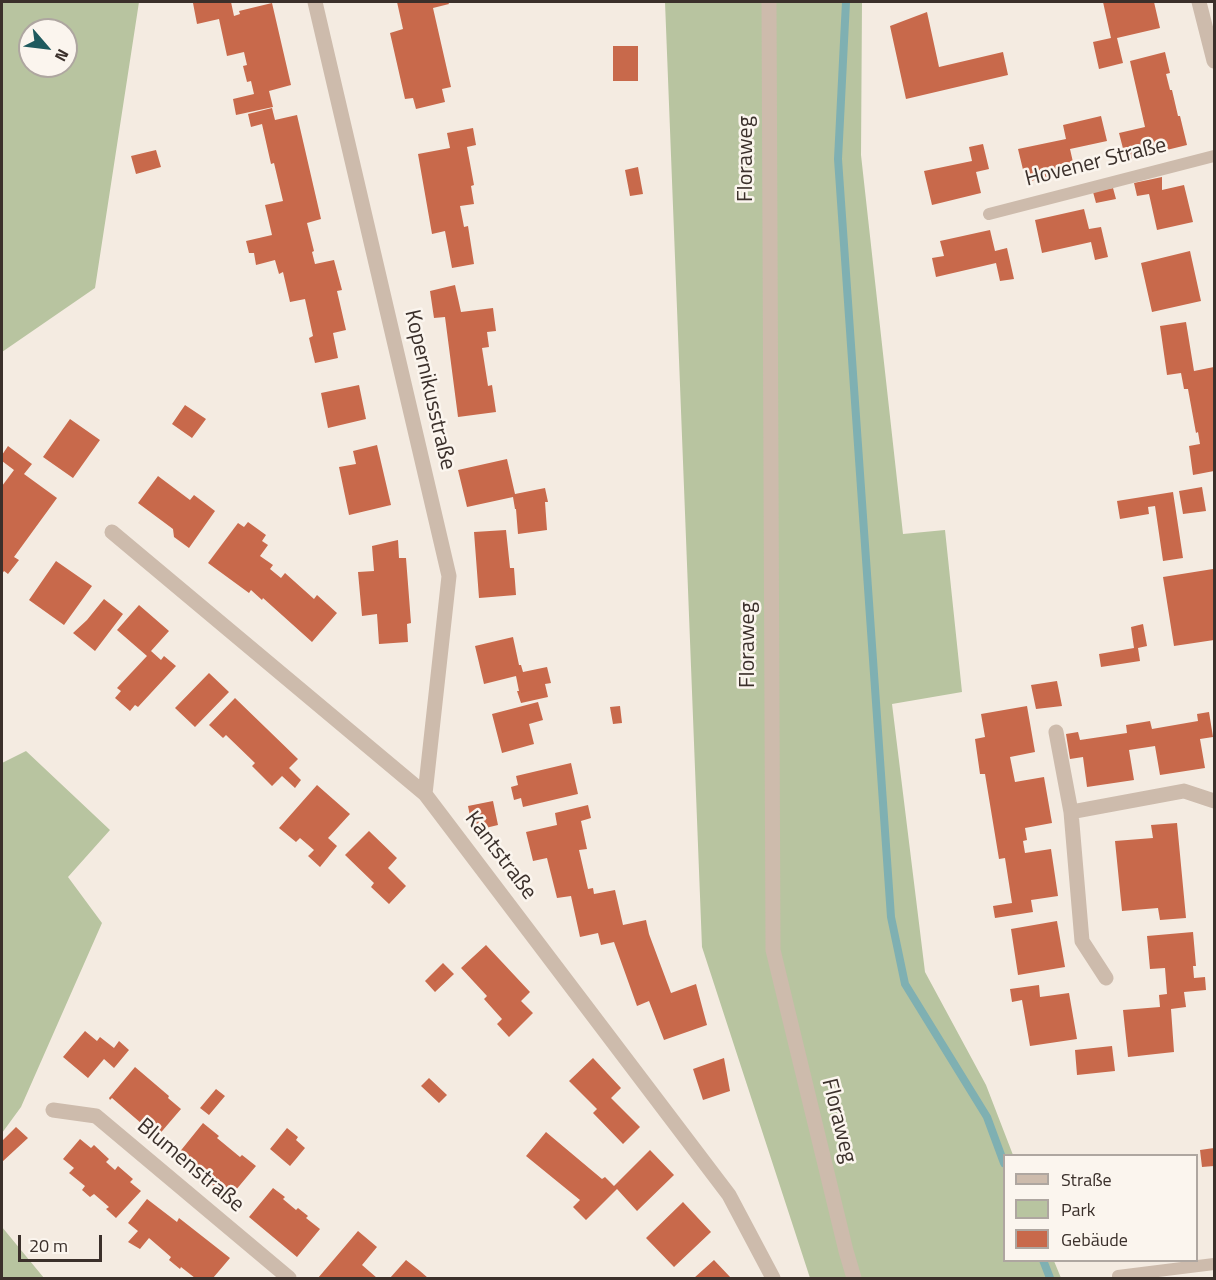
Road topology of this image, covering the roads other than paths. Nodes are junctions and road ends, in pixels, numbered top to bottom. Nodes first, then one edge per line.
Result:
1 (315, 2) edge
2 (768, 2) edge
3 (1199, 2) edge
4 (1215, 61) edge
5 (1215, 156) edge
6 (989, 214) dead end
7 (112, 532) dead end
8 (1056, 732) dead end
9 (425, 794) junction
10 (1215, 801) edge
11 (1071, 812) junction
12 (1106, 978) dead end
13 (53, 1110) dead end
14 (1215, 1264) edge
15 (1118, 1276) dead end
16 (289, 1278) edge
17 (773, 1278) edge
18 (854, 1278) edge

1 - 9 street, Kopernikusstraße
2 - 18 street, Floraweg
3 - 4 street
5 - 6 lane, Hovener Straße
7 - 9 street, Kantstraße
8 - 11 street
9 - 17 street, Kantstraße
10 - 11 street
11 - 12 street
13 - 16 street, Blumenstraße
14 - 15 lane

